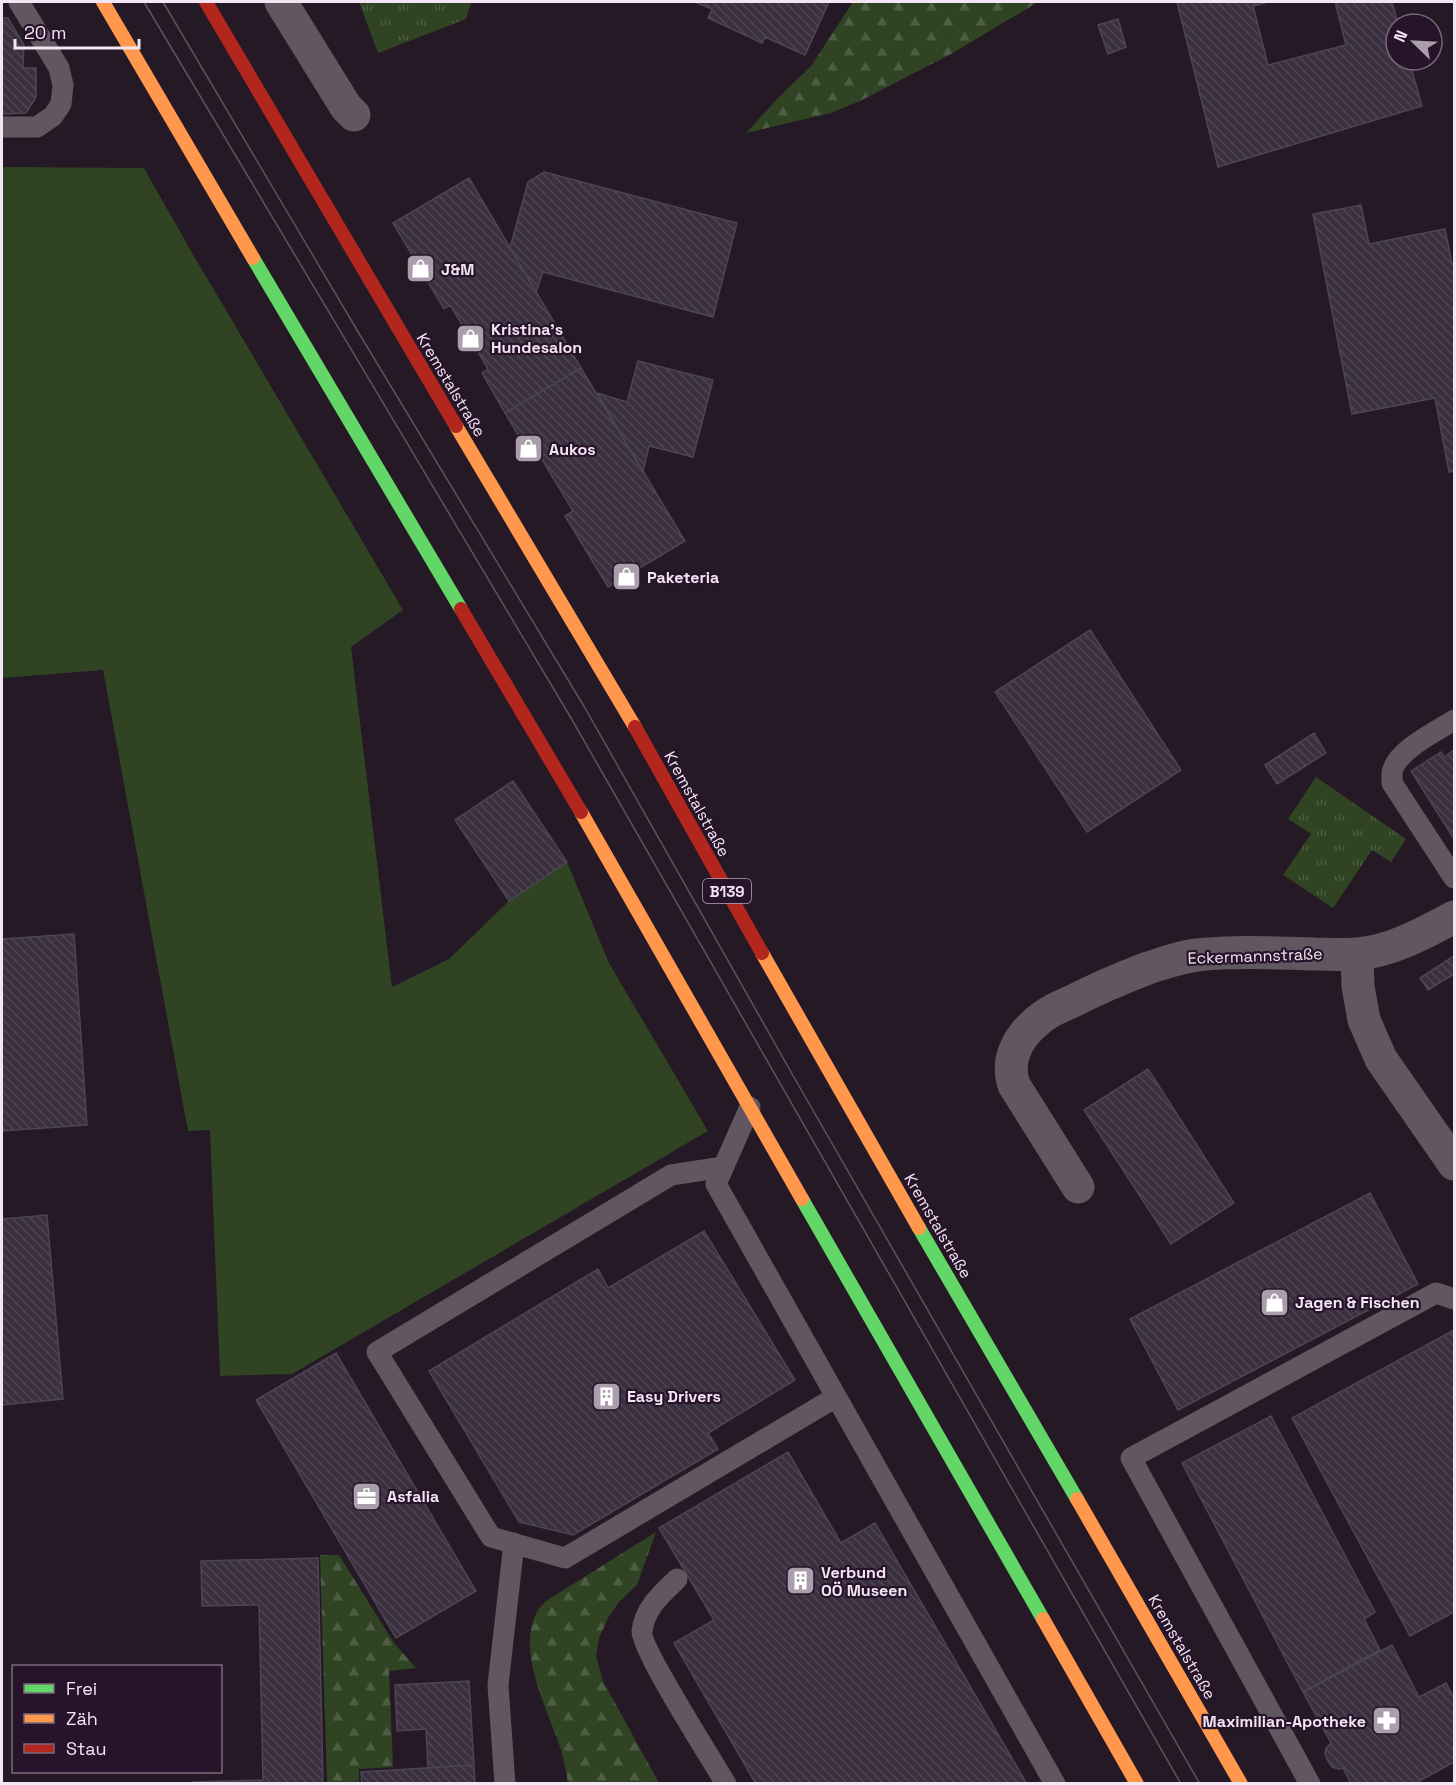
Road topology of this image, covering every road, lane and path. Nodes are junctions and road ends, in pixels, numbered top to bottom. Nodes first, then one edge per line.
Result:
1 (19, 2) edge
2 (103, 2) edge
3 (207, 2) edge
4 (281, 2) edge
5 (354, 115) dead end
6 (2, 127) edge
7 (1455, 720) edge
8 (1455, 878) edge
9 (1455, 917) edge
10 (1357, 954) junction
11 (750, 1107) junction
12 (1455, 1164) edge
13 (723, 1167) junction
14 (1078, 1187) dead end
15 (1455, 1299) edge
16 (836, 1397) junction
17 (514, 1543) junction
18 (678, 1579) dead end
19 (505, 1784) edge
20 (726, 1784) edge
21 (1055, 1784) edge
22 (1137, 1784) edge
23 (1241, 1784) edge
24 (1310, 1784) edge

1 - 6 lane
2 - 11 main road
3 - 23 main road, Kremstalstraße / B139
4 - 5 street
7 - 8 lane
9 - 10 street, Eckermannstraße
10 - 12 street
10 - 14 street, Eckermannstraße
11 - 13 lane
11 - 22 main road
13 - 16 lane
13 - 17 lane
15 - 24 lane
16 - 17 lane
16 - 21 lane
17 - 19 lane
18 - 20 lane

